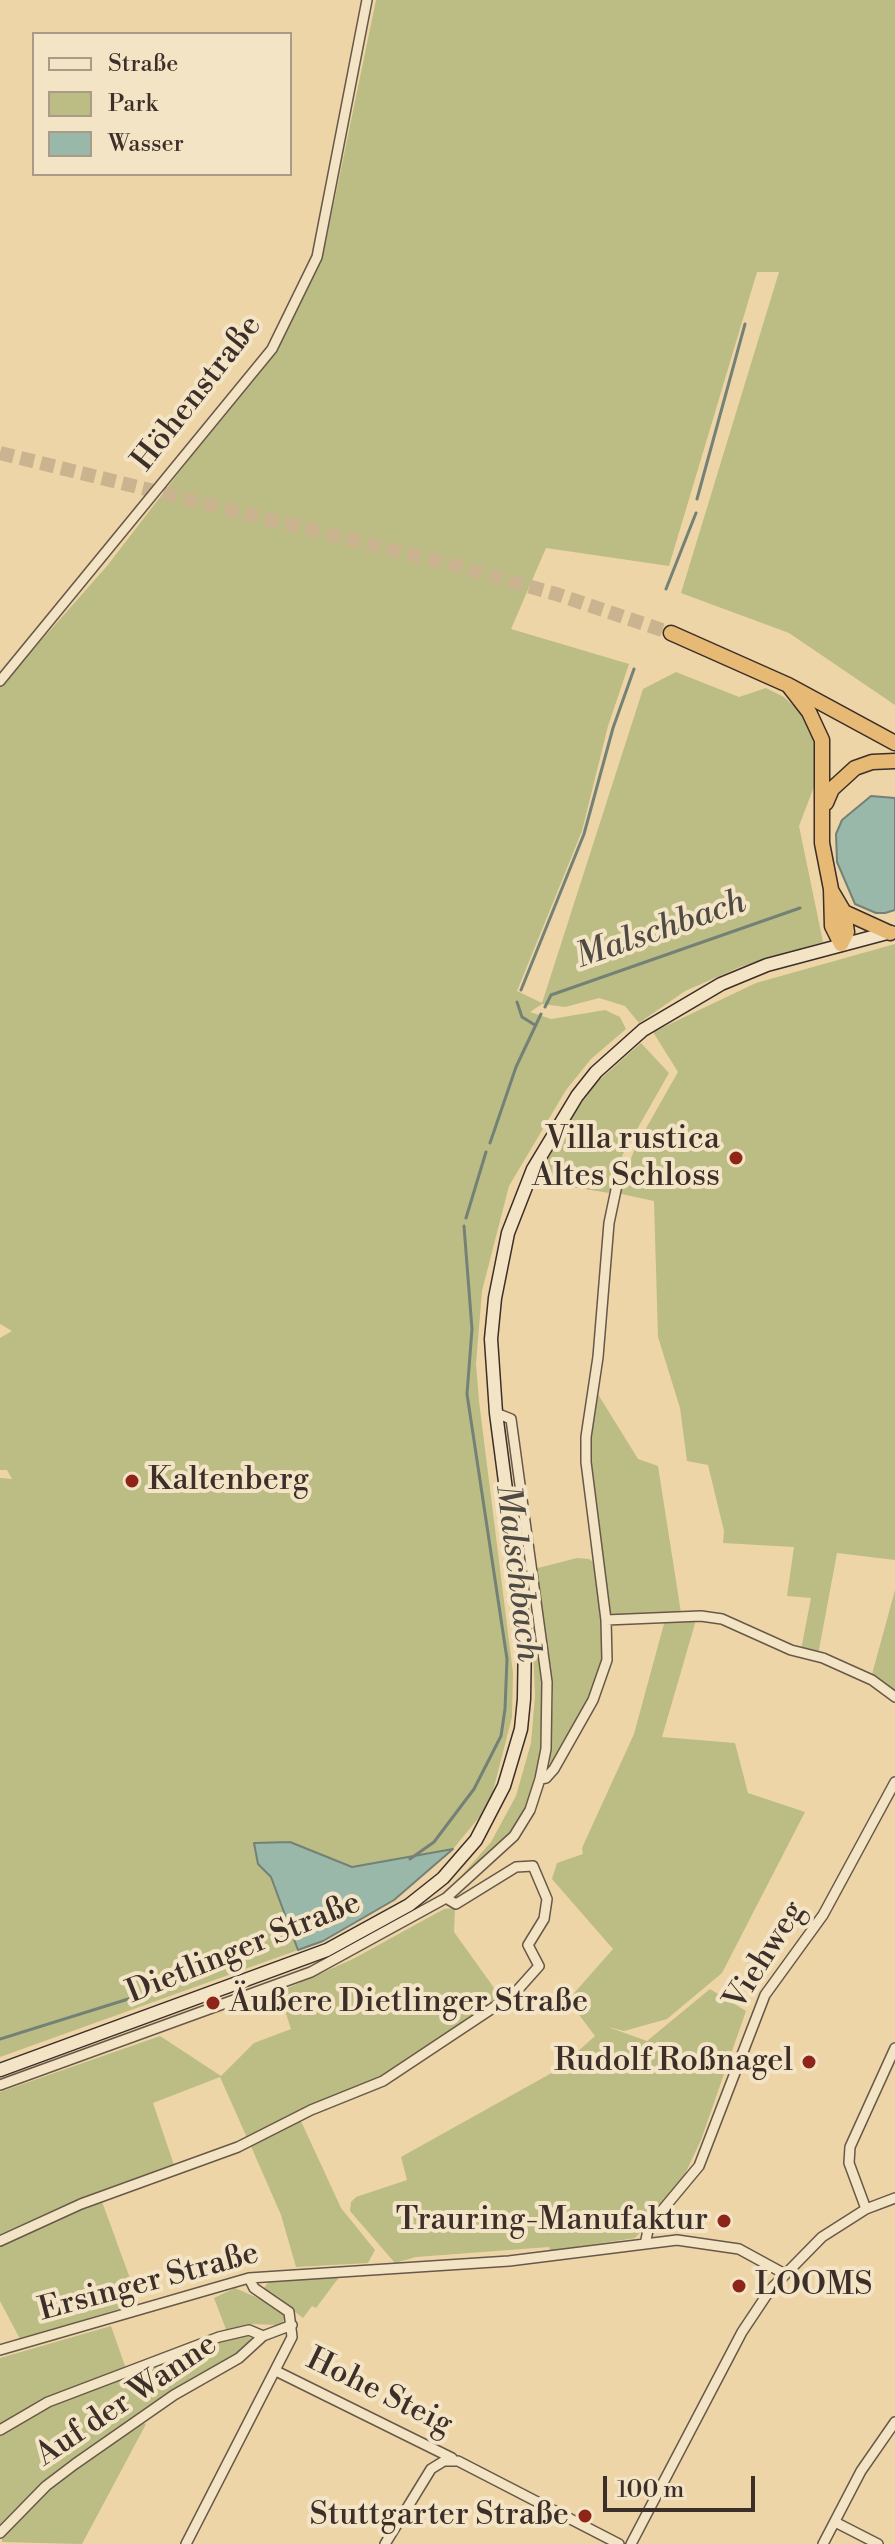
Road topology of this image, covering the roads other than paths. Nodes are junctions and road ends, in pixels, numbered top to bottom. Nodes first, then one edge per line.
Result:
1 (367, 0) edge
2 (671, 633) tunnel mouth
3 (0, 681) edge
4 (788, 685) junction
5 (895, 743) edge
6 (895, 761) edge
7 (820, 818) junction
8 (831, 889) junction
9 (844, 912) junction
10 (892, 932) edge
11 (841, 944) junction
12 (617, 1185) dead end
13 (496, 1413) junction
14 (606, 1620) junction
15 (895, 1697) edge
16 (540, 1779) junction
17 (895, 1782) edge
18 (446, 1898) junction
19 (895, 2048) edge
20 (0, 2070) edge
21 (0, 2085) edge
22 (895, 2198) edge
23 (866, 2209) junction
24 (0, 2241) edge
25 (645, 2244) junction
26 (783, 2273) junction
27 (249, 2278) junction
28 (292, 2325) junction
29 (263, 2336) junction
30 (0, 2350) edge
31 (276, 2371) junction
32 (895, 2422) edge
33 (0, 2430) edge
34 (458, 2461) junction
35 (835, 2522) junction
36 (0, 2533) edge
37 (186, 2544) edge
38 (385, 2544) edge
39 (619, 2544) edge
40 (631, 2544) edge
41 (823, 2544) edge
42 (878, 2544) edge

1 - 3 street, Höhenstraße
2 - 4 highway
4 - 5 highway
4 - 7 highway
6 - 7 highway
7 - 8 highway
8 - 9 highway
8 - 11 highway
9 - 10 highway
9 - 11 highway
10 - 11 main road, Dietlinger Straße
11 - 13 main road, Dietlinger Straße
12 - 14 street, Dietlinger Straße
13 - 16 street, Dietlinger Straße
13 - 20 main road, Dietlinger Straße
14 - 15 street
14 - 16 street, Dietlinger Straße
16 - 18 street, Dietlinger Straße
17 - 25 street, Viehweg
18 - 21 street, Dietlinger Straße
18 - 24 street, Dietlinger Straße
19 - 23 street
22 - 23 street
23 - 26 street
25 - 26 street, Ersinger Straße
25 - 27 street, Ersinger Straße
26 - 40 street
27 - 28 street
27 - 30 street, Ersinger Straße
28 - 29 street, Auf der Wanne
28 - 31 street
29 - 33 street
29 - 36 street, Auf der Wanne
31 - 34 street, Hohe Steig
31 - 37 street
32 - 35 street
34 - 38 street
34 - 39 street, Hohe Steig
35 - 41 street
35 - 42 street

